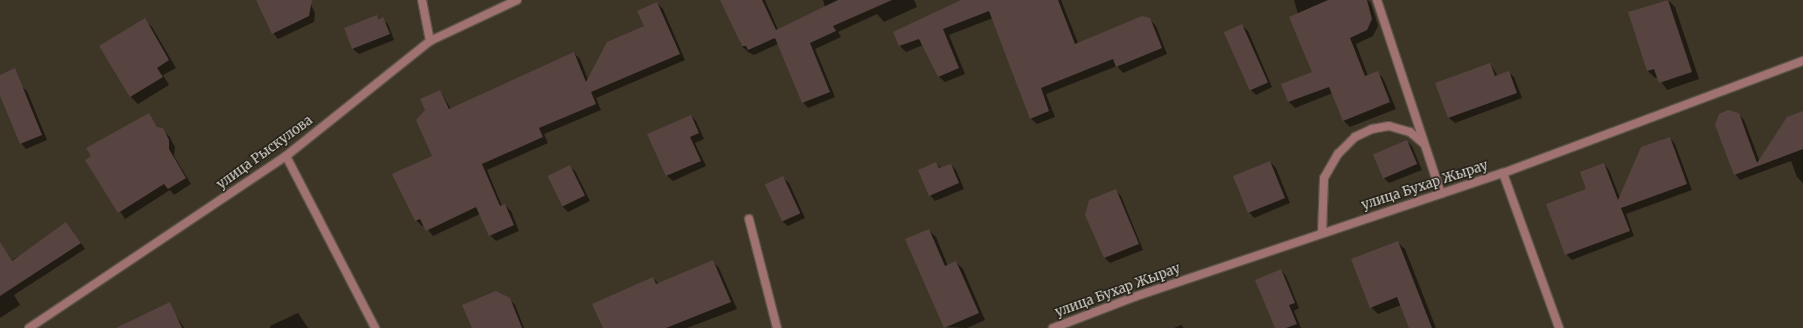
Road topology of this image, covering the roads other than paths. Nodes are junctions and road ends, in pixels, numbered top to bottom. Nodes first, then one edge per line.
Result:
1 (422, 0) edge
2 (516, 0) edge
3 (1377, 0) edge
4 (430, 41) junction
5 (1803, 61) edge
6 (1424, 143) junction
7 (286, 156) junction
8 (1503, 173) junction
9 (1441, 194) junction
10 (749, 219) dead end
11 (1322, 233) junction
12 (28, 328) edge
13 (375, 328) edge
14 (777, 328) edge
15 (1053, 328) edge
16 (1558, 328) edge

1 - 4 street
2 - 4 street, улица Рыскулова
3 - 6 street
4 - 7 street, улица Рыскулова
5 - 8 street, улица Бухар Жырау
6 - 9 street
6 - 11 street
7 - 12 street, улица Рыскулова
7 - 13 street
8 - 9 street, улица Бухар Жырау
8 - 16 street
9 - 11 street, улица Бухар Жырау
10 - 14 street
11 - 15 street, улица Бухар Жырау

